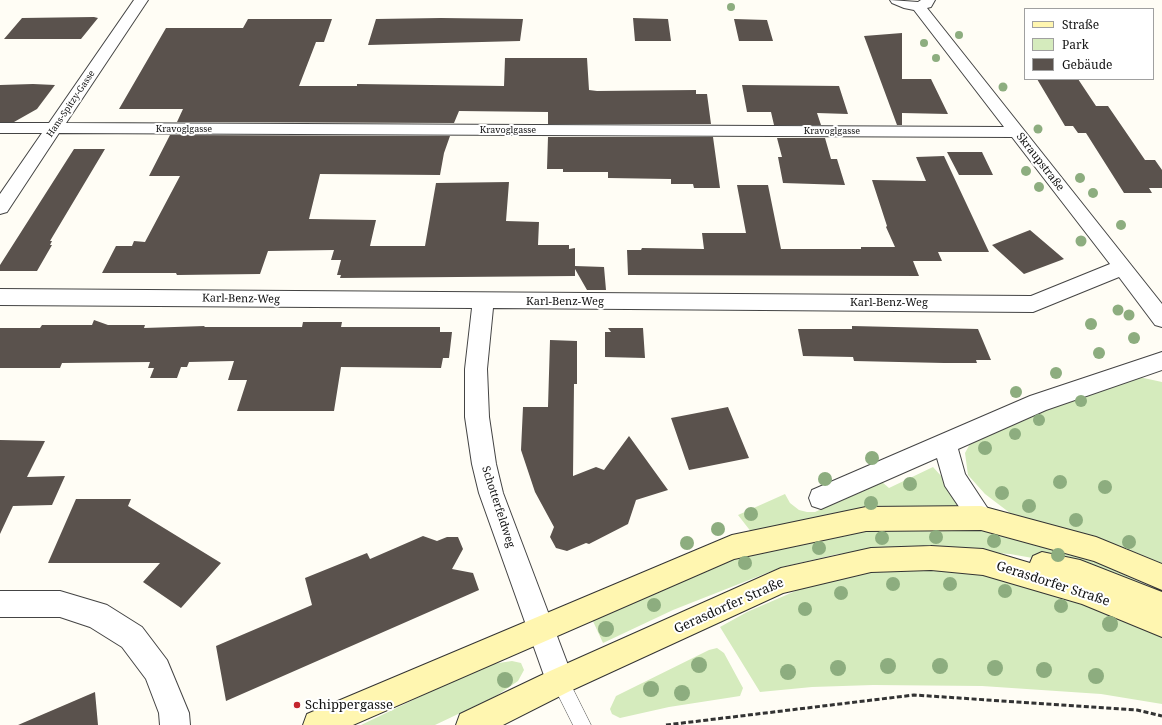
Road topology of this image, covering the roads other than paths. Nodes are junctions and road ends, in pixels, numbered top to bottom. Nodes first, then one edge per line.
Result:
1 (141, 0) edge
2 (897, 0) edge
3 (923, 3) edge
4 (0, 128) edge
5 (55, 128) junction
6 (1017, 132) junction
7 (0, 208) edge
8 (1123, 267) junction
9 (0, 297) edge
10 (483, 302) junction
11 (1162, 319) edge
12 (1162, 361) edge
13 (945, 444) junction
14 (821, 498) dead end
15 (981, 518) junction
16 (983, 562) junction
17 (1162, 577) edge
18 (0, 604) edge
19 (1162, 605) edge
20 (1162, 623) edge
21 (540, 629) junction
22 (560, 681) junction
23 (175, 725) edge
24 (318, 725) edge
25 (471, 725) edge
26 (582, 725) edge

1 - 5 street, Hans-Spitzy-Gasse
2 - 3 street
3 - 6 street, Skraupstraße
4 - 5 street, Kravoglgasse
5 - 6 street, Kravoglgasse
5 - 7 street, Hans-Spitzy-Gasse
6 - 8 street, Skraupstraße
8 - 10 street, Karl-Benz-Weg
8 - 11 street, Skraupstraße
9 - 10 street, Karl-Benz-Weg
10 - 21 street, Schotterfeldweg
12 - 13 street
13 - 14 street
13 - 15 street
15 - 17 main road
15 - 21 main road
16 - 19 main road
16 - 20 main road, Gerasdorfer Straße
16 - 22 main road, Gerasdorfer Straße
18 - 23 street
21 - 22 street, Schotterfeldweg
21 - 24 main road
22 - 25 main road, Gerasdorfer Straße
22 - 26 lane

